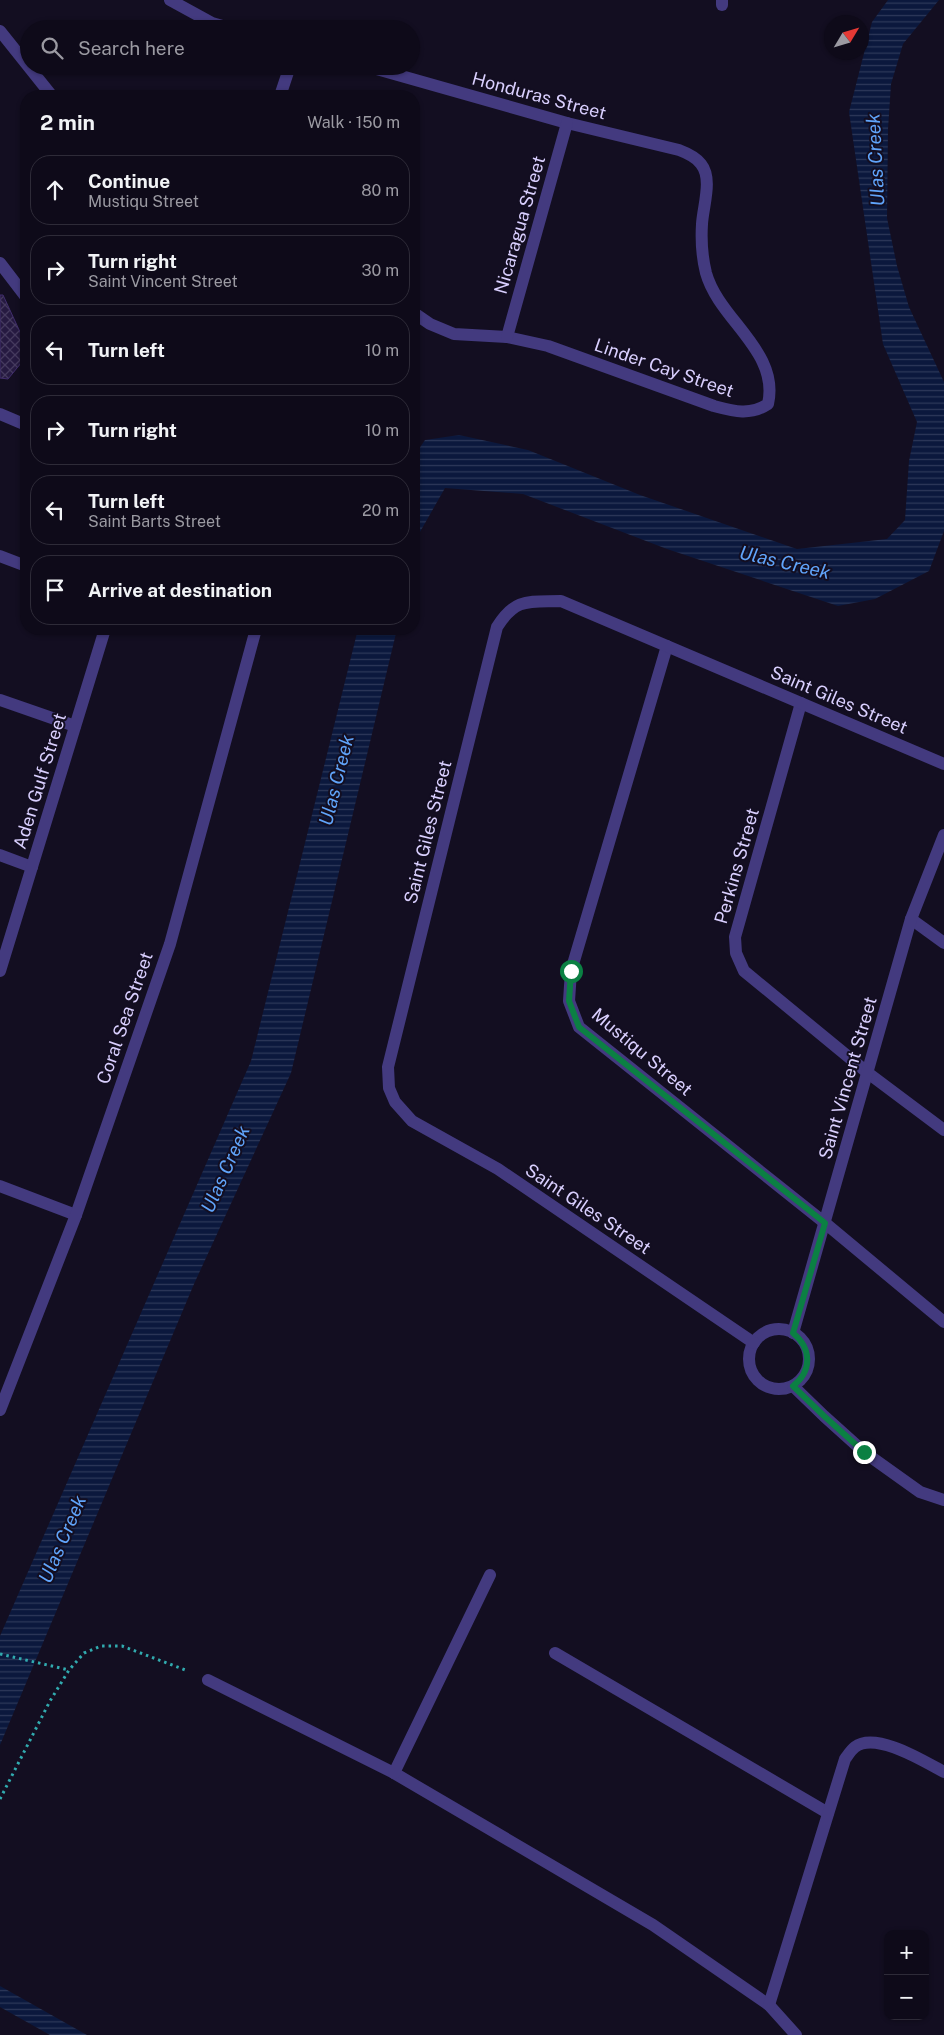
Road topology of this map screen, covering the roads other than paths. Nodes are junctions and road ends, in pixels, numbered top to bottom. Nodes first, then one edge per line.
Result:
1 (170, 0) edge
2 (207, 20) edge
3 (0, 31) edge
4 (20, 56) edge
5 (35, 75) edge
6 (287, 75) edge
7 (398, 75) edge
8 (47, 90) edge
9 (282, 90) edge
10 (567, 123) junction
11 (701, 163) joint
12 (0, 264) edge
13 (20, 290) edge
14 (420, 317) edge
15 (507, 337) junction
16 (0, 414) edge
17 (20, 422) edge
18 (0, 556) edge
19 (20, 564) edge
20 (103, 635) edge
21 (254, 635) edge
22 (667, 646) junction
23 (0, 700) edge
24 (801, 703) junction
25 (75, 726) junction
26 (944, 764) edge
27 (944, 835) edge
28 (0, 854) edge
29 (32, 867) junction
30 (911, 919) junction
31 (944, 943) edge
32 (0, 972) edge
33 (868, 1073) junction
34 (944, 1130) edge
35 (0, 1186) edge
36 (76, 1215) junction
37 (825, 1223) junction
38 (944, 1322) edge
39 (793, 1333) junction
40 (754, 1343) junction
41 (793, 1386) junction
42 (0, 1410) edge
43 (944, 1500) edge
44 (490, 1575) dead end
45 (555, 1654) dead end
46 (208, 1680) road end
47 (944, 1772) edge
48 (394, 1773) junction
49 (828, 1813) junction
50 (769, 2005) junction
51 (796, 2035) edge

1 - 2 street
3 - 4 street
5 - 8 street
6 - 9 street
7 - 10 street, Honduras Street
10 - 11 street, Honduras Street
10 - 15 street, Nicaragua Street
11 - 15 street, Linder Cay Street
12 - 13 street
14 - 15 street, Linder Cay Street
16 - 17 street
18 - 19 street
20 - 25 street, Aden Gulf Street
21 - 36 street, Coral Sea Street
22 - 24 street, Saint Giles Street
22 - 37 street, Mustiqu Street
22 - 40 street, Saint Giles Street
23 - 25 street
24 - 26 street, Saint Giles Street
24 - 33 street, Perkins Street
25 - 29 street, Aden Gulf Street
27 - 30 street, Saint Vincent Street
28 - 29 street
29 - 32 street, Aden Gulf Street
30 - 31 street
30 - 33 street, Saint Vincent Street
33 - 34 street, Perkins Street
33 - 37 street, Saint Vincent Street
35 - 36 street
36 - 42 street, Coral Sea Street
37 - 38 street, Mustiqu Street
37 - 39 street, Saint Vincent Street
39 - 40 street
39 - 41 street
40 - 41 street
41 - 43 street
44 - 48 street
45 - 49 street
46 - 48 street
47 - 49 street
48 - 50 street
49 - 50 street
50 - 51 street

